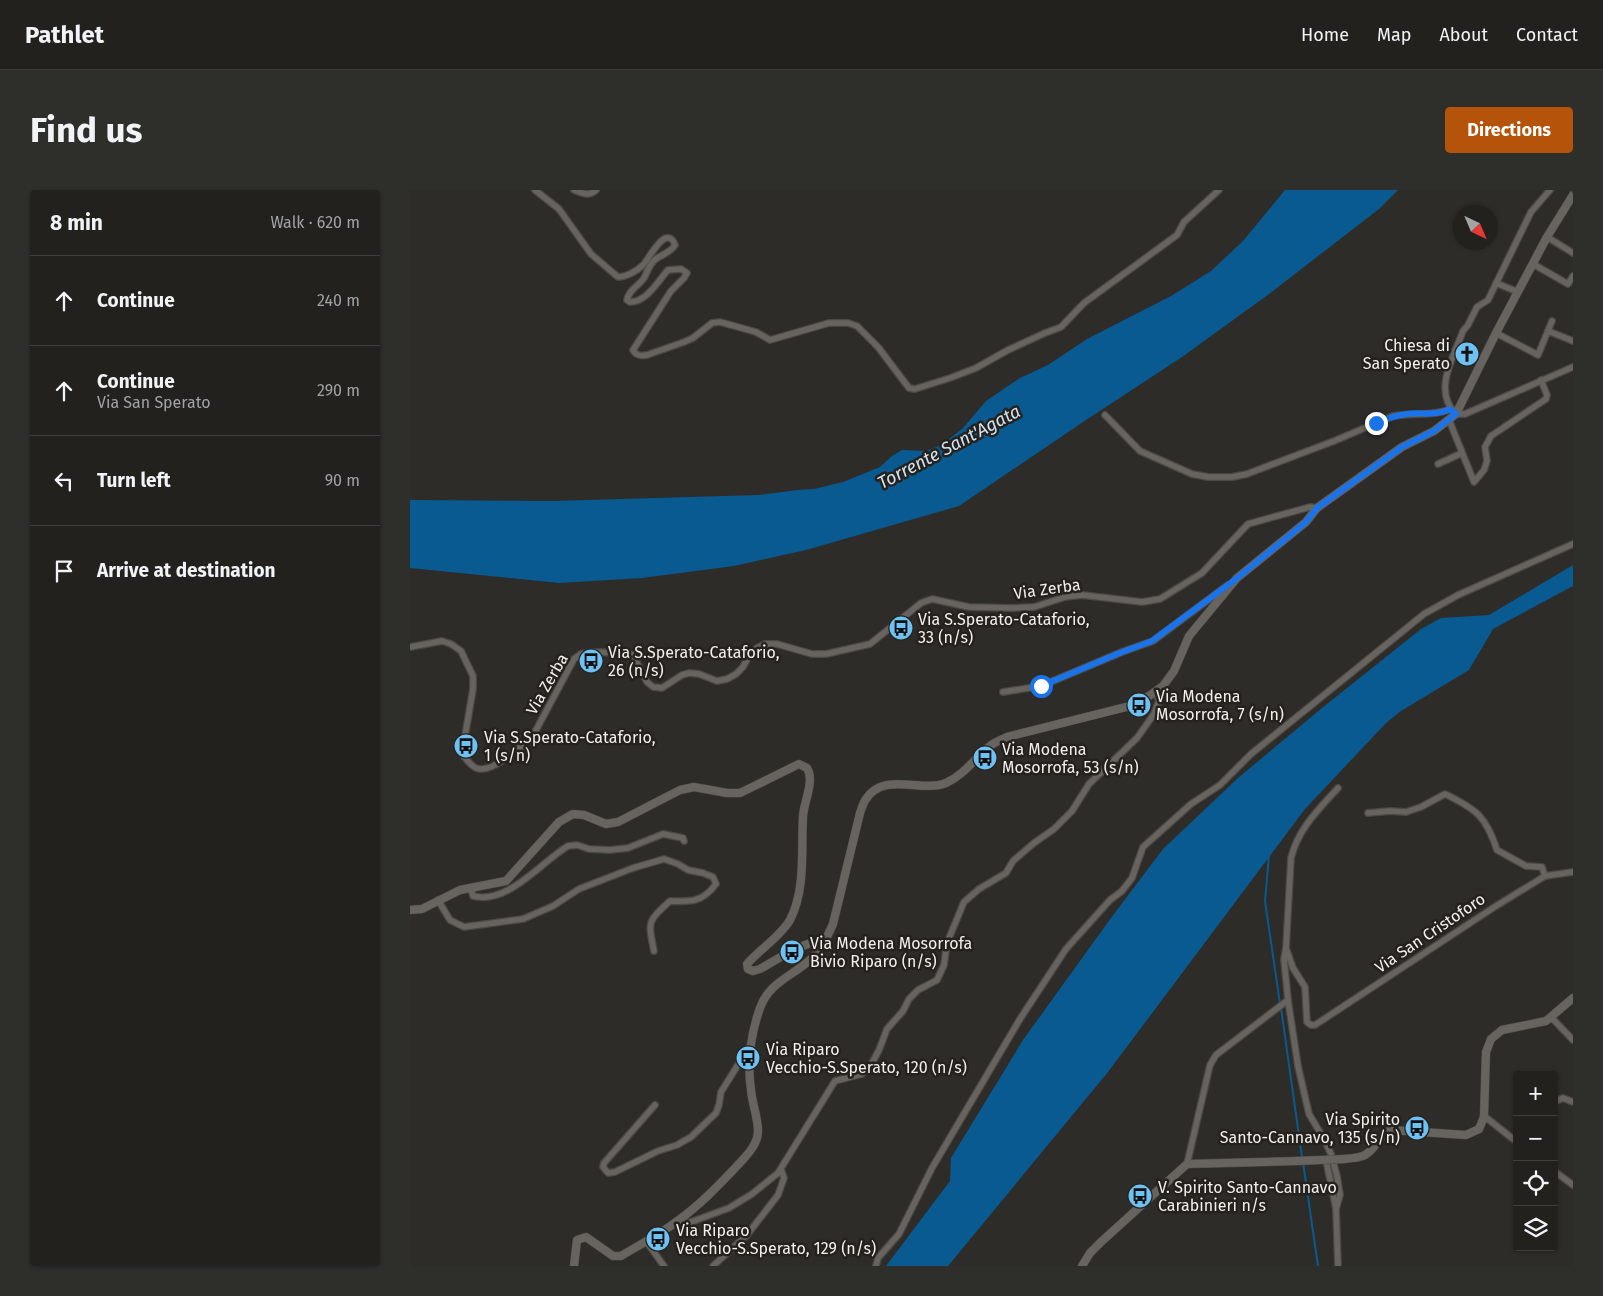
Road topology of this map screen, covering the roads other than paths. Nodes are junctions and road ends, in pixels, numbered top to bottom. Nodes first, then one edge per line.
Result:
1 (535, 190) edge
2 (574, 190) edge
3 (596, 190) edge
4 (1219, 190) edge
5 (1550, 190) edge
6 (1573, 195) edge
7 (1547, 238) junction
8 (1573, 253) edge
9 (1533, 264) junction
10 (1573, 276) edge
11 (1496, 283) junction
12 (1518, 292) junction
13 (1552, 321) dead end
14 (1548, 331) junction
15 (1496, 333) junction
16 (1573, 341) edge
17 (1573, 367) edge
18 (1541, 380) junction
19 (1453, 411) junction
20 (1105, 415) dead end
21 (1448, 420) junction
22 (1462, 453) junction
23 (1438, 464) dead end
24 (1317, 508) junction
25 (1573, 544) edge
26 (1237, 578) junction
27 (410, 647) edge
28 (1156, 691) junction
29 (1003, 692) dead end
30 (1338, 788) dead end
31 (1368, 813) dead end
32 (684, 841) dead end
33 (1573, 872) edge
34 (1545, 876) junction
35 (471, 888) junction
36 (438, 900) junction
37 (410, 910) edge
38 (826, 939) junction
39 (1286, 948) junction
40 (654, 951) dead end
41 (1573, 998) edge
42 (1286, 1002) junction
43 (1551, 1017) junction
44 (1573, 1040) edge
45 (752, 1042) junction
46 (1558, 1100) edge
47 (1573, 1102) edge
48 (655, 1105) dead end
49 (1484, 1116) junction
50 (1513, 1138) edge
51 (1326, 1160) junction
52 (1187, 1164) junction
53 (781, 1170) junction
54 (1558, 1174) edge
55 (1573, 1185) edge
56 (1336, 1209) junction
57 (675, 1223) junction
58 (646, 1241) junction
59 (574, 1266) edge
60 (664, 1266) edge
61 (713, 1266) edge
62 (876, 1266) edge
63 (1082, 1266) edge
64 (1338, 1266) edge

1 - 4 street
2 - 3 street
5 - 11 street
6 - 7 street
7 - 8 street
7 - 9 street
9 - 10 street
9 - 12 street
11 - 12 street
11 - 19 street
12 - 15 street
13 - 14 street
14 - 15 street
14 - 16 street
15 - 19 street
17 - 18 street
18 - 19 street
18 - 22 street
19 - 20 street
19 - 21 street
21 - 22 street
21 - 24 street
22 - 23 street
24 - 26 street
24 - 27 street, Via Zerba
25 - 62 street
26 - 28 street
26 - 29 street
28 - 38 street
28 - 53 street
30 - 39 street
31 - 34 street
32 - 35 street
33 - 34 street, Via San Cristoforo
34 - 39 street, Via San Cristoforo
35 - 36 street
35 - 38 street
36 - 37 street
36 - 40 street
38 - 45 street
39 - 42 street
41 - 43 street
42 - 52 street
42 - 56 street
43 - 44 street
43 - 49 street
45 - 48 street
45 - 57 street
46 - 47 street
49 - 50 street
49 - 51 street, bridge
51 - 52 street, bridge
51 - 56 street
52 - 63 street
53 - 57 street
53 - 61 street
54 - 55 street
56 - 64 street
57 - 58 street
58 - 59 street
58 - 60 street

